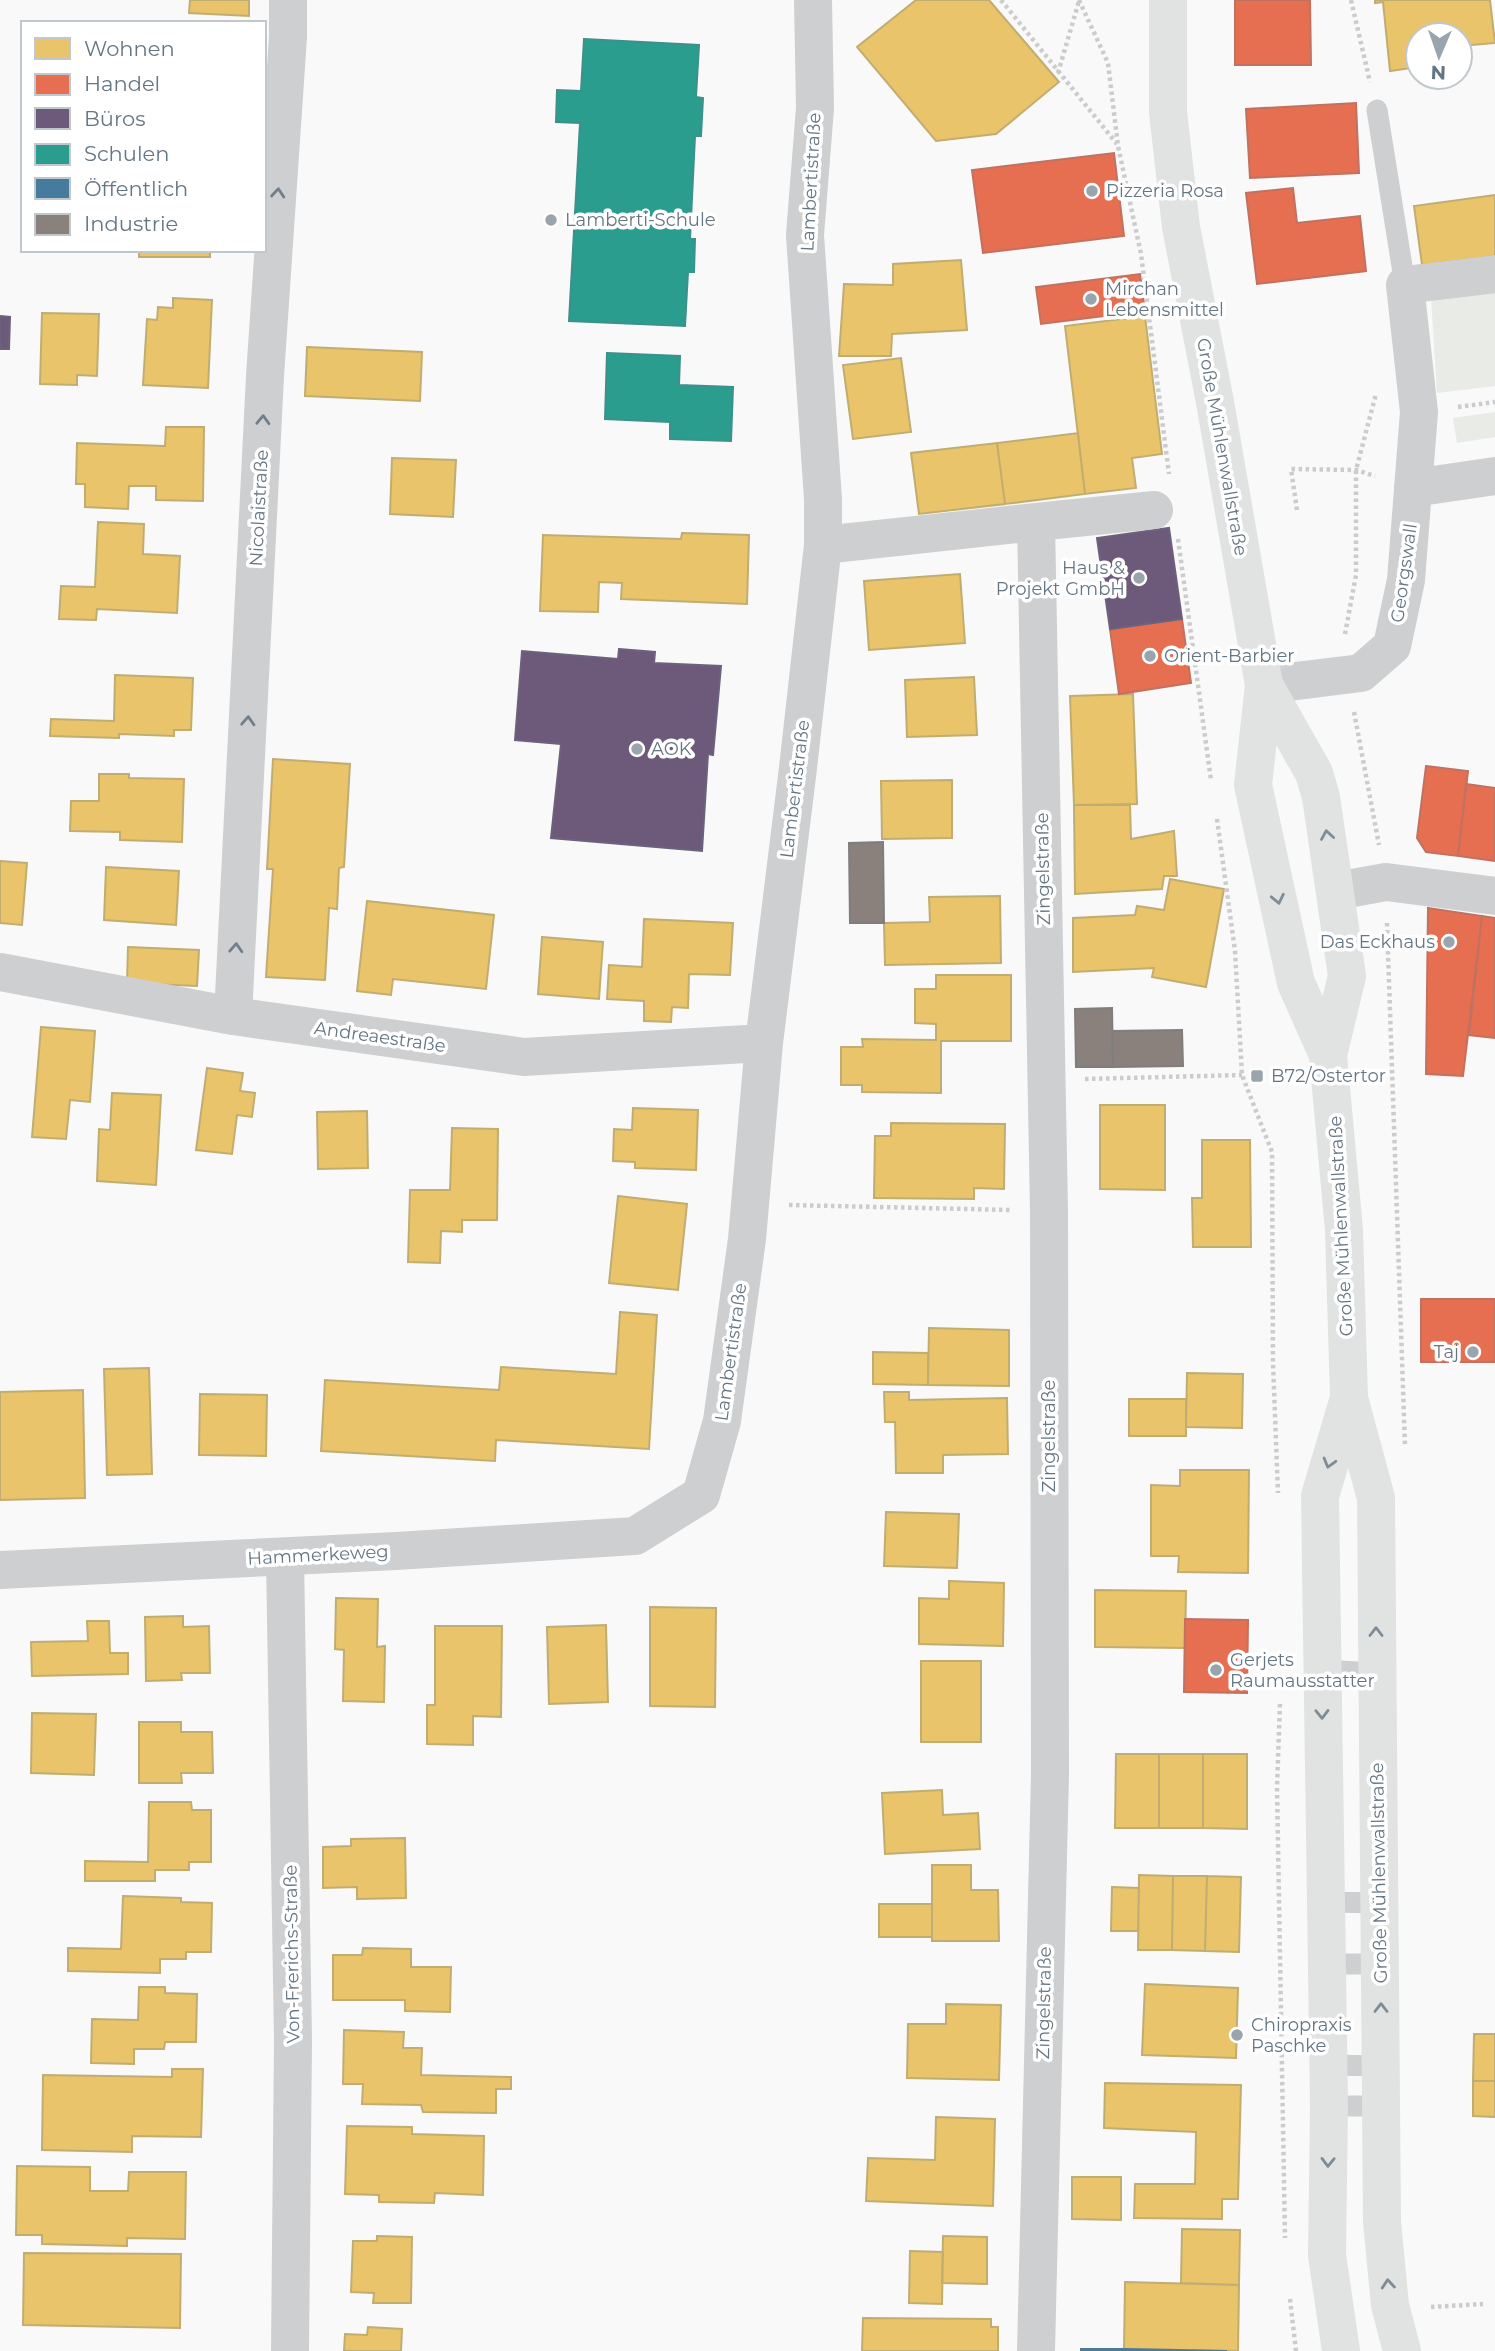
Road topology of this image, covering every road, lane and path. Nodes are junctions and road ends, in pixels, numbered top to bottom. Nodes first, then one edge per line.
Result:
1 (288, 0) edge
2 (813, 0) edge
3 (1001, 0) edge
4 (1079, 0) edge
5 (1168, 0) edge
6 (1351, 0) edge
7 (1058, 73) junction
8 (1377, 110) joint
9 (1118, 146) junction
10 (1495, 274) edge
11 (1405, 285) junction
12 (1495, 476) edge
13 (1413, 488) junction
14 (1167, 509) junction
15 (1297, 510) dead end
16 (1036, 522) junction
17 (823, 545) junction
18 (1264, 685) junction
19 (1365, 766) dead end
20 (1314, 773) junction
21 (1253, 785) junction
22 (1213, 794) junction
23 (1336, 891) junction
24 (1495, 896) edge
25 (0, 972) edge
26 (233, 1016) junction
27 (764, 1043) junction
28 (1328, 1055) junction
29 (1242, 1075) junction
30 (1046, 1080) junction
31 (750, 1204) junction
32 (1049, 1211) junction
33 (1349, 1398) junction
34 (1278, 1494) dead end
35 (635, 1536) joint
36 (285, 1557) junction
37 (0, 1570) edge
38 (1321, 1670) junction
39 (1377, 1673) junction
40 (1281, 1693) dead end
41 (1326, 1902) junction
42 (1380, 1903) junction
43 (1327, 1964) junction
44 (1381, 1964) junction
45 (1328, 2065) junction
46 (1381, 2066) junction
47 (1329, 2106) junction
48 (1381, 2106) junction
49 (1285, 2241) dead end
50 (1290, 2296) dead end
51 (1483, 2304) dead end
52 (1419, 2307) dead end
53 (290, 2351) edge
54 (1036, 2351) edge
55 (1296, 2351) edge
56 (1341, 2351) edge
57 (1402, 2351) edge

26 -> 1 street, Nicolaistraße
2 - 17 street, Lambertistraße
3 - 7 path
4 - 7 path
4 - 9 path
5 - 18 main road, Große Mühlenwallstraße
6 - 8 path
7 - 9 path
8 - 11 lane
9 - 14 path
10 - 11 street
11 - 13 street, Georgswall
12 - 13 street
13 - 15 path
13 - 18 street, Georgswall
14 - 16 street
14 - 22 path
16 - 17 street
16 - 30 street, Zingelstraße
17 - 27 street, Lambertistraße
18 - 20 main road, Große Mühlenwallstraße
18 - 21 main road, Große Mühlenwallstraße
19 - 20 path
23 -> 20 main road, Große Mühlenwallstraße
21 - 22 path
21 -> 28 main road, Große Mühlenwallstraße
22 - 29 path
23 - 24 street
23 - 28 main road, Große Mühlenwallstraße
25 - 26 street, Andreaestraße
26 - 27 street, Andreaestraße
27 - 31 street, Lambertistraße
28 - 33 main road, Große Mühlenwallstraße
29 - 30 path
29 - 34 path
30 - 32 street, Zingelstraße
31 - 32 path
31 - 35 street, Lambertistraße
32 - 54 street, Zingelstraße
33 -> 38 main road, Große Mühlenwallstraße
39 -> 33 main road, Große Mühlenwallstraße
35 - 36 street, Hammerkeweg
36 - 37 street, Hammerkeweg
36 - 53 street, Von-Frerichs-Straße
38 - 39 lane
38 -> 41 main road, Große Mühlenwallstraße
39 - 42 main road, Große Mühlenwallstraße
40 - 49 path
41 - 42 lane
41 - 43 main road, Große Mühlenwallstraße
42 - 44 main road, Große Mühlenwallstraße
43 - 44 lane
43 - 45 main road, Große Mühlenwallstraße
46 -> 44 main road, Große Mühlenwallstraße
45 - 46 lane
45 - 47 main road, Große Mühlenwallstraße
46 - 48 main road, Große Mühlenwallstraße
47 - 48 lane
47 -> 56 main road, Große Mühlenwallstraße
57 -> 48 main road, Große Mühlenwallstraße
50 - 55 path
51 - 52 path

